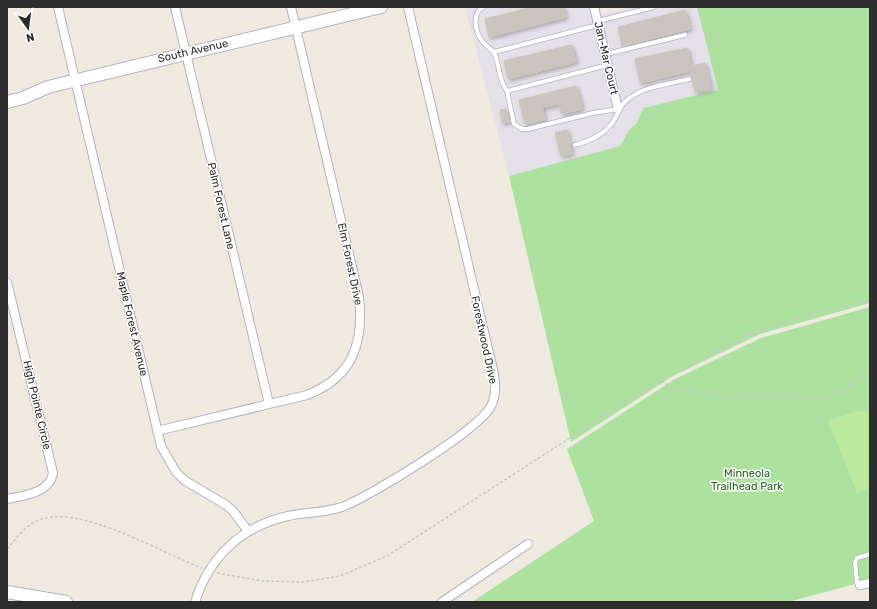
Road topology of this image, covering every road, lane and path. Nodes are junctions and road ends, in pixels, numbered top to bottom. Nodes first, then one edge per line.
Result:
1 (58, 7) edge
2 (175, 7) edge
3 (291, 7) edge
4 (381, 7) edge
5 (408, 7) edge
6 (484, 7) edge
7 (594, 7) edge
8 (654, 7) edge
9 (598, 23) junction
10 (296, 28) junction
11 (685, 35) dead end
12 (494, 52) junction
13 (185, 53) junction
14 (606, 54) junction
15 (608, 65) junction
16 (690, 79) dead end
17 (75, 80) junction
18 (508, 91) junction
19 (7, 102) edge
20 (618, 109) junction
21 (575, 145) dead end
22 (7, 282) edge
23 (870, 301) edge
24 (11, 316) edge
25 (870, 371) edge
26 (661, 381) junction
27 (268, 404) junction
28 (156, 431) junction
29 (7, 499) edge
30 (248, 531) junction
31 (528, 544) dead end
32 (7, 549) edge
33 (870, 554) edge
34 (209, 570) junction
35 (870, 583) edge
36 (860, 585) joint
37 (7, 592) edge
38 (66, 602) edge
39 (195, 602) edge
40 (442, 602) edge

1 - 17 street, Maple Forest Avenue
2 - 13 street, Palm Forest Lane
3 - 10 street, Elm Forest Drive
4 - 10 street, South Avenue
5 - 30 street, Forestwood Drive
6 - 12 lane
7 - 9 street, Jan-Mar Court
8 - 9 lane
9 - 12 lane
9 - 14 street, Jan-Mar Court
10 - 13 street, South Avenue
10 - 27 street, Elm Forest Drive
11 - 14 lane
12 - 18 lane
13 - 17 street, South Avenue
13 - 27 street, Palm Forest Lane
14 - 15 street, Jan-Mar Court
15 - 18 lane
15 - 20 street, Jan-Mar Court
16 - 20 lane
17 - 19 street, South Avenue
17 - 28 street, Maple Forest Avenue
18 - 20 lane
20 - 21 lane
22 - 24 street, High Pointe Circle
23 - 26 path
24 - 29 street, High Pointe Circle
25 - 26 path
26 - 34 path
27 - 28 street, Elm Forest Drive
28 - 30 street, Maple Forest Avenue
30 - 34 street, Forestwood Drive
31 - 40 street
32 - 34 path
33 - 36 lane
34 - 39 street, Forestwood Drive
35 - 36 street
37 - 38 street

